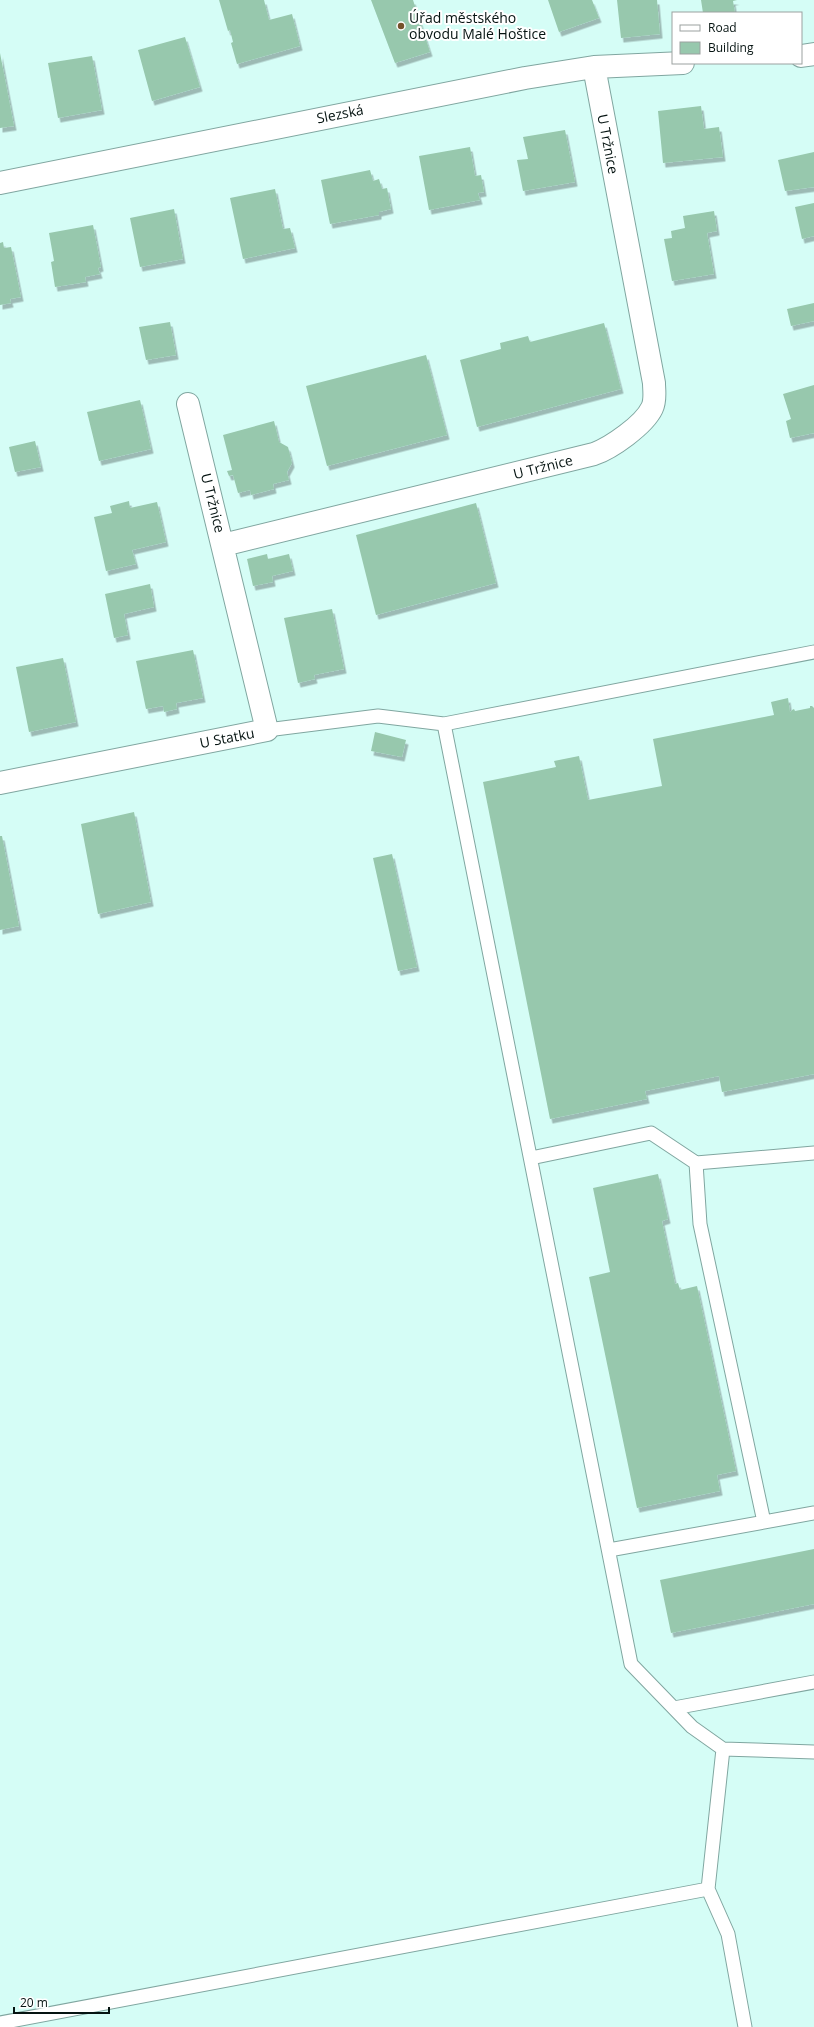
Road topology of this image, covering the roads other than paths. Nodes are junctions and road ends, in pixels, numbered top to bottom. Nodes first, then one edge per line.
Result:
1 (814, 54) edge
2 (802, 56) edge
3 (672, 63) edge
4 (594, 67) junction
5 (0, 184) edge
6 (188, 404) dead end
7 (223, 545) junction
8 (814, 652) edge
9 (444, 724) junction
10 (267, 730) junction
11 (0, 783) edge
12 (814, 1153) edge
13 (531, 1158) junction
14 (696, 1163) junction
15 (814, 1513) edge
16 (764, 1522) junction
17 (609, 1550) junction
18 (814, 1682) edge
19 (674, 1708) junction
20 (723, 1749) junction
21 (814, 1752) edge
22 (708, 1889) junction
23 (0, 2023) edge
24 (745, 2027) edge

1 - 2 street
3 - 4 street, Slezská
4 - 5 street, Slezská
4 - 7 street, U Tržnice
6 - 7 street, U Tržnice
7 - 10 street, U Statku
8 - 9 lane
9 - 10 lane
9 - 13 lane
10 - 11 street, U Statku
12 - 14 lane
13 - 14 lane
13 - 17 lane
14 - 16 lane
15 - 16 lane
16 - 17 lane
17 - 19 lane
18 - 19 lane
19 - 20 lane
20 - 21 lane
20 - 22 lane
22 - 23 lane
22 - 24 lane

